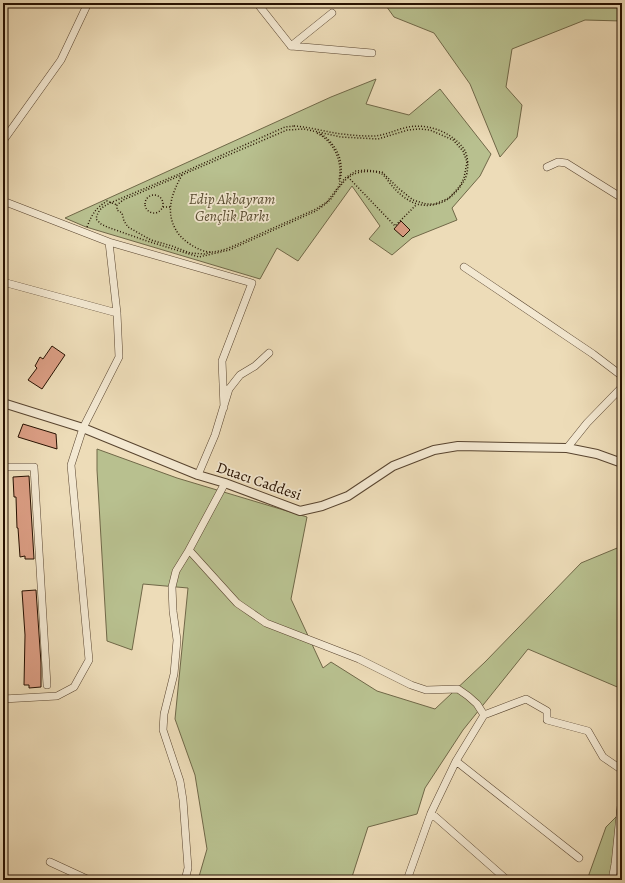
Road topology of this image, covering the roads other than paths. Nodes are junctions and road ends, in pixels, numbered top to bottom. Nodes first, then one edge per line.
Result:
1 (88, 3) edge
2 (257, 3) edge
3 (332, 13) dead end
4 (291, 46) junction
5 (372, 53) dead end
6 (3, 141) edge
7 (547, 167) dead end
8 (622, 198) edge
9 (3, 201) edge
10 (109, 242) junction
11 (464, 267) dead end
12 (3, 282) edge
13 (117, 313) junction
14 (269, 353) dead end
15 (622, 376) edge
16 (622, 387) edge
17 (3, 403) edge
18 (224, 407) junction
19 (83, 428) junction
20 (567, 448) junction
21 (622, 463) edge
22 (3, 467) edge
23 (198, 475) junction
24 (225, 483) junction
25 (189, 550) junction
26 (47, 685) dead end
27 (3, 699) edge
28 (484, 715) junction
29 (456, 761) junction
30 (622, 770) edge
31 (622, 796) edge
32 (431, 812) junction
33 (578, 858) dead end
34 (50, 862) dead end
35 (89, 880) edge
36 (185, 880) edge
37 (407, 880) edge
38 (507, 880) edge
39 (612, 880) edge

1 - 6 street
2 - 4 street
3 - 4 street
4 - 5 street
7 - 8 street
9 - 10 street
10 - 13 street
10 - 18 street
11 - 15 street
12 - 13 street
13 - 19 street
14 - 18 street
16 - 20 street
17 - 19 street, Duacı Caddesi
18 - 23 street
19 - 23 street, Duacı Caddesi
19 - 27 street
20 - 21 street, Duacı Caddesi
20 - 24 street, Duacı Caddesi
22 - 26 street
23 - 24 street, Duacı Caddesi
24 - 25 street
25 - 28 street
25 - 36 street
28 - 29 street
28 - 30 street
29 - 32 street
29 - 33 street
31 - 39 street
32 - 37 street
32 - 38 street
34 - 35 street

